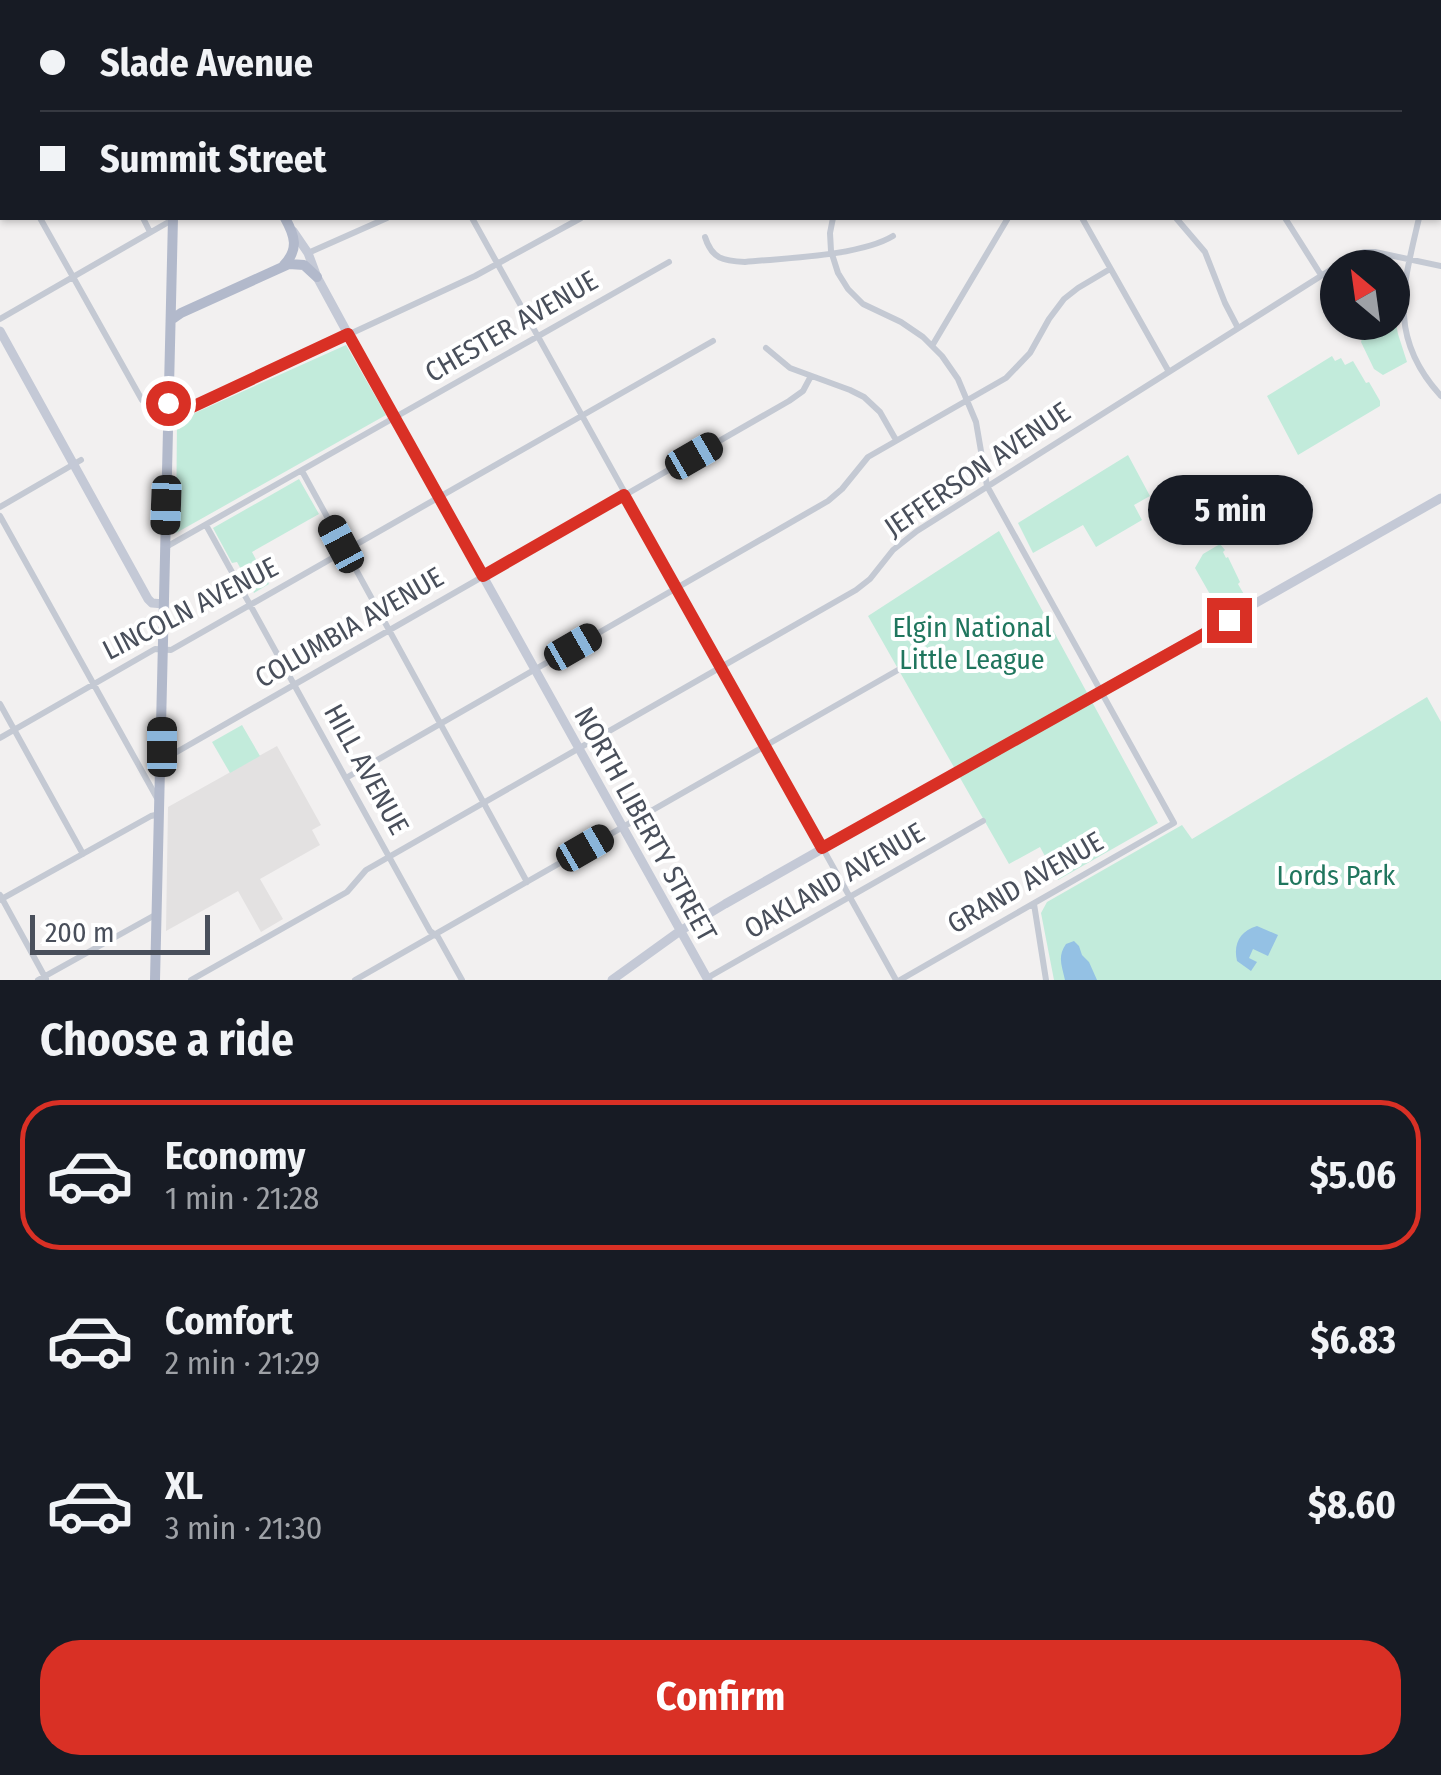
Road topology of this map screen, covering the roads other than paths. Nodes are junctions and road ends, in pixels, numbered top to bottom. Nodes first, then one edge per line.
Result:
1 (41, 220) edge
2 (144, 220) edge
3 (171, 220) edge
4 (174, 220) edge
5 (383, 220) edge
6 (473, 220) edge
7 (577, 220) edge
8 (833, 220) edge
9 (1007, 220) edge
10 (1083, 220) edge
11 (1178, 220) edge
12 (1287, 220) edge
13 (1418, 220) edge
14 (288, 223) edge
15 (150, 232) junction
16 (893, 236) dead end
17 (706, 237) dead end
18 (831, 252) junction
19 (1410, 252) edge
20 (308, 254) junction
21 (1410, 260) edge
22 (669, 262) dead end
23 (498, 264) junction
24 (283, 266) junction
25 (1441, 266) edge
26 (1110, 269) junction
27 (1320, 272) edge
28 (73, 276) junction
29 (1320, 276) edge
30 (317, 277) junction
31 (171, 295) junction
32 (190, 309) junction
33 (0, 319) edge
34 (171, 320) junction
35 (1238, 328) junction
36 (0, 331) edge
37 (348, 334) junction
38 (538, 336) junction
39 (1409, 340) edge
40 (713, 341) dead end
41 (932, 346) junction
42 (766, 348) dead end
43 (1169, 372) junction
44 (811, 376) junction
45 (1441, 396) edge
46 (142, 400) dead end
47 (968, 400) junction
48 (164, 416) junction
49 (581, 416) junction
50 (395, 418) junction
51 (896, 440) junction
52 (77, 462) junction
53 (302, 471) junction
54 (988, 486) junction
55 (624, 495) junction
56 (438, 498) junction
57 (1441, 498) edge
58 (0, 507) edge
59 (0, 516) edge
60 (206, 525) junction
61 (165, 548) junction
62 (345, 552) junction
63 (483, 576) junction
64 (676, 588) junction
65 (164, 604) junction
66 (250, 605) junction
67 (388, 630) junction
68 (163, 650) junction
69 (720, 666) junction
70 (534, 670) junction
71 (898, 670) dead end
72 (92, 685) junction
73 (294, 685) junction
74 (1102, 692) junction
75 (0, 704) edge
76 (439, 723) junction
77 (14, 730) junction
78 (0, 738) edge
79 (764, 746) junction
80 (577, 749) junction
81 (162, 761) junction
82 (346, 778) junction
83 (483, 802) junction
84 (160, 809) junction
85 (984, 822) dead end
86 (622, 827) junction
87 (822, 848) junction
88 (83, 854) junction
89 (389, 856) junction
90 (527, 882) junction
91 (1, 898) edge
92 (849, 898) junction
93 (1034, 904) junction
94 (158, 914) junction
95 (680, 931) junction
96 (435, 934) junction
97 (43, 979) edge
98 (707, 979) edge
99 (155, 980) edge
100 (192, 980) edge
101 (355, 980) edge
102 (462, 980) edge
103 (612, 980) edge
104 (898, 980) edge
105 (1046, 980) edge

1 - 28 street
2 - 15 street
3 - 15 street
4 - 31 main road
5 - 20 street
6 - 23 street
7 - 23 street
8 - 18 street
9 - 41 street
10 - 26 street
11 - 35 street
12 - 27 street
13 - 19 street
14 - 20 main road, NORTH LIBERTY STREET
14 - 24 main road
15 - 28 street
16 - 18 street
17 - 18 street
18 - 41 street
20 - 30 main road, NORTH LIBERTY STREET
21 - 25 street, JEFFERSON AVENUE
22 - 38 street, CHESTER AVENUE
23 - 37 street
23 - 38 street
24 - 30 main road
24 - 32 main road
26 - 43 street
26 - 47 street
28 - 33 street
28 - 46 street
29 - 35 street, JEFFERSON AVENUE
30 - 37 main road, NORTH LIBERTY STREET
31 - 32 main road
31 - 34 main road
32 - 34 main road
34 - 48 main road
35 - 43 street, JEFFERSON AVENUE
36 - 52 main road
37 - 48 street
37 - 50 main road, NORTH LIBERTY STREET
38 - 49 street
38 - 50 street, CHESTER AVENUE
39 - 45 street
40 - 49 street, LINCOLN AVENUE
41 - 47 street
42 - 44 street
43 - 54 street, JEFFERSON AVENUE
44 - 51 street
44 - 55 street, COLUMBIA AVENUE
47 - 51 street
47 - 54 street
48 - 61 main road
49 - 55 street
49 - 56 street, LINCOLN AVENUE
50 - 53 street, CHESTER AVENUE
50 - 56 main road, NORTH LIBERTY STREET
51 - 64 street
52 - 58 street
52 - 65 main road
53 - 60 street, CHESTER AVENUE
53 - 62 street
54 - 69 street, JEFFERSON AVENUE
54 - 74 street
55 - 63 street, COLUMBIA AVENUE
55 - 64 street
56 - 62 street, LINCOLN AVENUE
56 - 63 main road, NORTH LIBERTY STREET
57 - 74 main road
59 - 72 street
60 - 61 street, CHESTER AVENUE
60 - 66 street, HILL AVENUE
61 - 65 main road
62 - 66 street, LINCOLN AVENUE
62 - 67 street
63 - 67 street, COLUMBIA AVENUE
63 - 70 main road, NORTH LIBERTY STREET
64 - 69 street
64 - 70 street
65 - 68 main road
66 - 68 street, LINCOLN AVENUE
66 - 73 street, HILL AVENUE
67 - 73 street, COLUMBIA AVENUE
67 - 76 street
68 - 72 street, LINCOLN AVENUE
68 - 81 main road
69 - 79 street
69 - 80 street, JEFFERSON AVENUE
70 - 76 street
70 - 80 main road, NORTH LIBERTY STREET
71 - 79 street
72 - 77 street, LINCOLN AVENUE
72 - 84 street
73 - 81 street, COLUMBIA AVENUE
73 - 82 street, HILL AVENUE
74 - 87 main road
74 - 93 street, GRAND AVENUE
75 - 77 street
76 - 82 street
76 - 83 street
77 - 78 street, LINCOLN AVENUE
77 - 88 street
79 - 86 street
79 - 87 street
80 - 83 street, JEFFERSON AVENUE
80 - 86 main road, NORTH LIBERTY STREET
81 - 84 main road
82 - 89 street, HILL AVENUE
83 - 89 street, JEFFERSON AVENUE
83 - 90 street
84 - 88 street
84 - 94 main road
85 - 92 street, OAKLAND AVENUE
86 - 90 street
86 - 95 main road, NORTH LIBERTY STREET
87 - 92 street
87 - 95 main road
88 - 91 street
89 - 96 street, HILL AVENUE
89 - 100 street, JEFFERSON AVENUE
90 - 96 street
91 - 97 street
92 - 98 street, OAKLAND AVENUE
92 - 104 street
93 - 104 street, GRAND AVENUE
93 - 105 street
94 - 97 street
94 - 99 main road
95 - 98 main road, NORTH LIBERTY STREET
95 - 103 main road
96 - 101 street
96 - 102 street, HILL AVENUE

